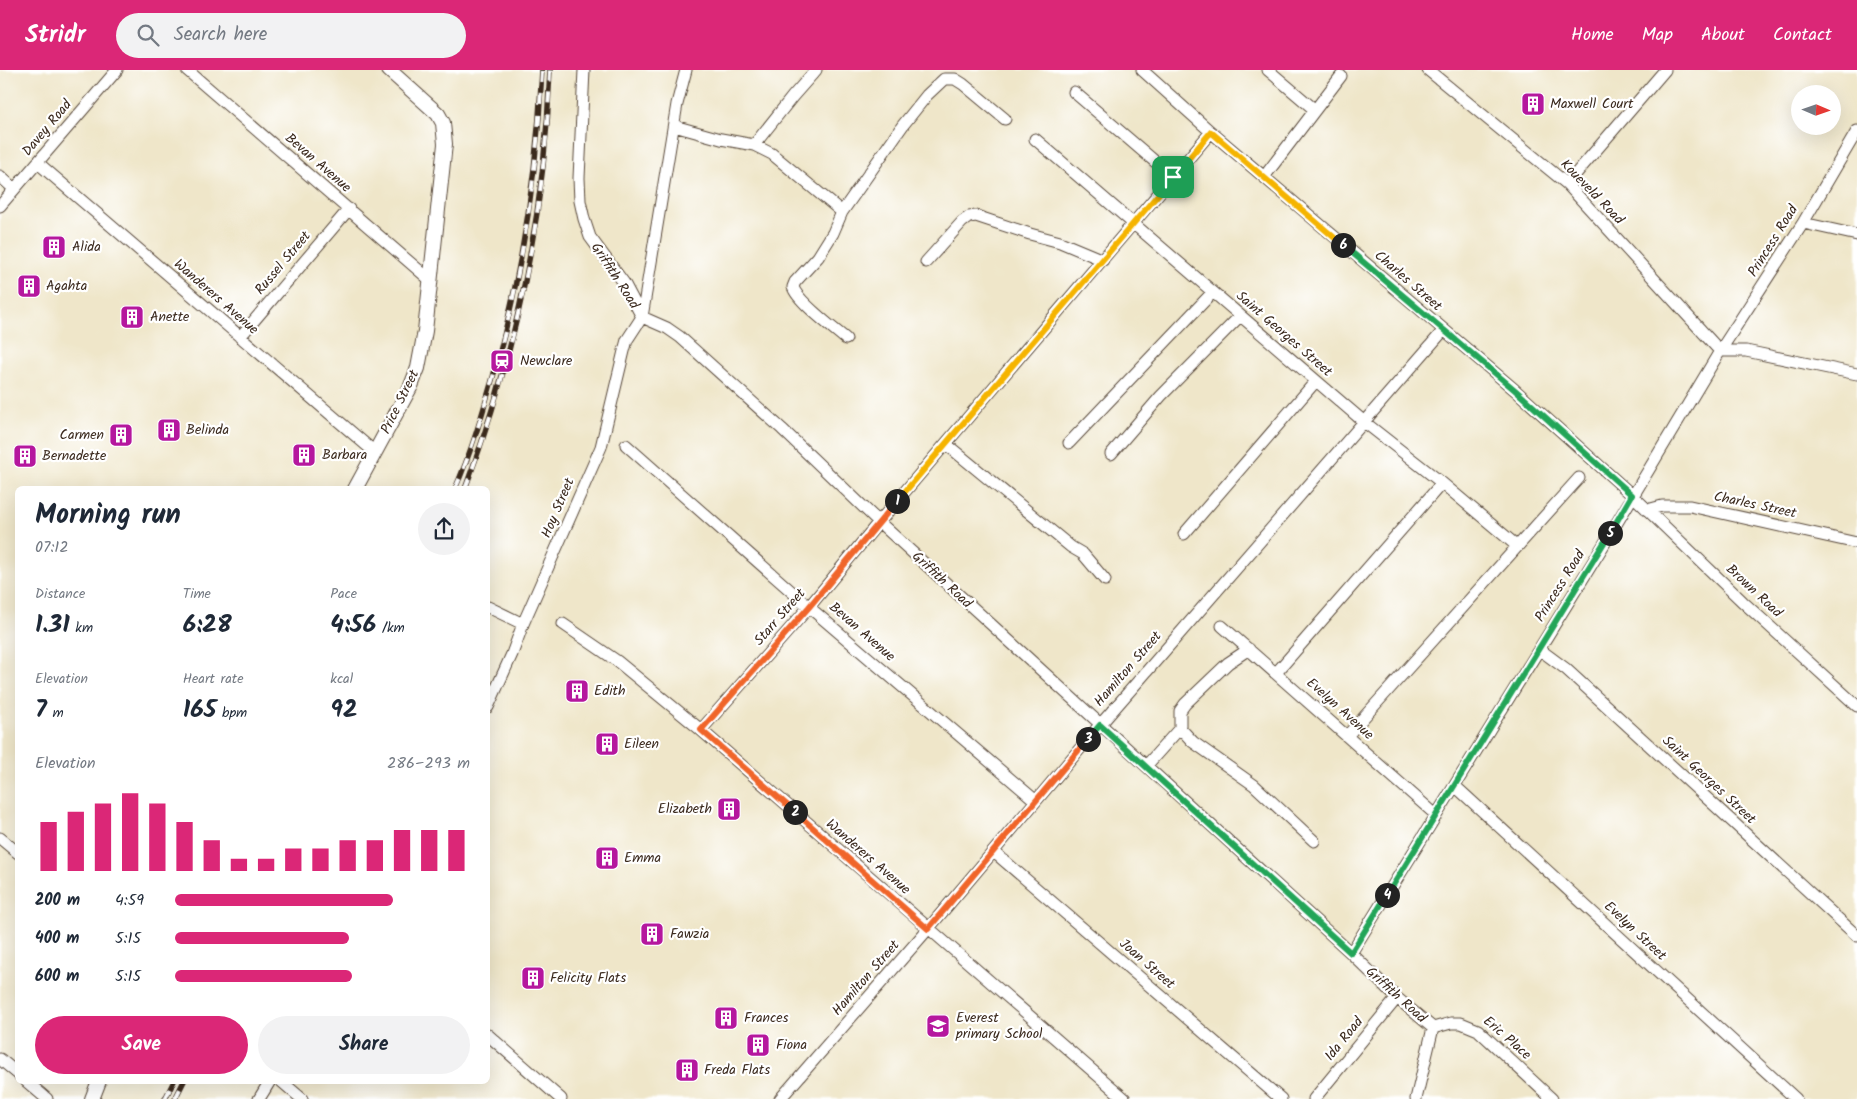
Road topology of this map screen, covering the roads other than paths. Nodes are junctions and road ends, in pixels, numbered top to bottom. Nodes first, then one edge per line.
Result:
1 (117, 70) edge
2 (187, 70) edge
3 (389, 70) edge
4 (584, 70) edge
5 (686, 70) edge
6 (816, 70) edge
7 (1142, 70) edge
8 (1268, 70) edge
9 (1428, 70) edge
10 (1665, 70) edge
11 (1341, 76) dead end
12 (1074, 92) dead end
13 (1315, 110) junction
14 (1005, 119) dead end
15 (674, 126) junction
16 (1857, 131) edge
17 (1211, 132) junction
18 (1035, 139) dead end
19 (754, 145) junction
20 (38, 164) junction
21 (0, 176) edge
22 (1173, 177) junction
23 (1264, 177) junction
24 (1567, 184) junction
25 (14, 189) junction
26 (0, 206) edge
27 (349, 209) junction
28 (842, 212) junction
29 (1803, 223) junction
30 (1133, 224) junction
31 (1857, 236) edge
32 (1102, 260) junction
33 (926, 262) dead end
34 (429, 279) junction
35 (1213, 292) junction
36 (1240, 316) junction
37 (642, 317) junction
38 (1443, 330) junction
39 (240, 337) junction
40 (846, 339) dead end
41 (1720, 351) junction
42 (1857, 374) edge
43 (1316, 381) junction
44 (1363, 421) junction
45 (1069, 443) dead end
46 (946, 444) junction
47 (626, 445) dead end
48 (376, 451) junction
49 (1111, 454) dead end
50 (1579, 478) dead end
51 (1442, 483) junction
52 (357, 486) edge
53 (1632, 495) junction
54 (1647, 510) junction
55 (879, 522) junction
56 (1184, 534) dead end
57 (1857, 543) edge
58 (1517, 546) junction
59 (1105, 580) dead end
60 (809, 607) junction
61 (490, 608) edge
62 (523, 624) junction
63 (564, 624) dead end
64 (1222, 626) dead end
65 (1249, 649) junction
66 (1538, 649) junction
67 (1276, 673) junction
68 (490, 703) edge
69 (1857, 706) edge
70 (1100, 725) junction
71 (1180, 728) junction
72 (701, 730) junction
73 (1347, 736) junction
74 (1146, 766) junction
75 (1455, 786) junction
76 (1036, 801) junction
77 (1436, 815) junction
78 (0, 838) edge
79 (1314, 841) dead end
80 (15, 850) edge
81 (994, 852) junction
82 (928, 929) junction
83 (1857, 936) edge
84 (1351, 953) junction
85 (1397, 998) junction
86 (1434, 1028) junction
87 (490, 1037) edge
88 (0, 1059) edge
89 (15, 1072) edge
90 (29, 1084) edge
91 (98, 1084) edge
92 (268, 1084) edge
93 (284, 1084) edge
94 (46, 1099) edge
95 (92, 1099) edge
96 (259, 1099) edge
97 (302, 1099) edge
98 (561, 1099) edge
99 (780, 1099) edge
100 (1125, 1099) edge
101 (1280, 1099) edge
102 (1314, 1099) edge
103 (1416, 1099) edge
104 (1552, 1099) edge
105 (1796, 1099) edge

1 - 20 street, Davey Road
2 - 27 street, Bevan Avenue
3 - 34 street
4 - 37 street, Griffith Road
5 - 15 street
6 - 19 street
7 - 17 street, Charles Street
8 - 13 street
9 - 24 street, Koueveld Road
10 - 24 street
11 - 13 street
12 - 22 street
13 - 23 street
14 - 28 street
15 - 19 street
15 - 37 street
16 - 29 street, Princess Road
17 - 22 street, Starr Street
17 - 23 street, Charles Street
18 - 30 street, Saint Georges Street
19 - 28 street
20 - 25 street, Davey Road
20 - 39 street, Wanderers Avenue
21 - 25 street
22 - 30 street, Starr Street
23 - 38 street, Charles Street
24 - 41 street, Koueveld Road
25 - 26 street, Davey Road
27 - 34 street, Bevan Avenue
27 - 39 street, Russel Street
28 - 40 street
29 - 31 street
29 - 41 street, Princess Road
30 - 32 street, Starr Street
30 - 35 street, Saint Georges Street
32 - 33 street
32 - 46 street, Starr Street
34 - 48 street, Price Street
35 - 36 street, Saint Georges Street
35 - 45 street
36 - 43 street, Saint Georges Street
36 - 49 street
37 - 55 street, Griffith Road
37 - 62 street, Hoy Street
38 - 44 street, Hamilton Street
38 - 53 street, Charles Street
39 - 48 street, Wanderers Avenue
41 - 42 street
41 - 53 street, Princess Road
43 - 44 street, Saint Georges Street
43 - 56 street
44 - 51 street, Saint Georges Street
44 - 70 street, Hamilton Street
46 - 55 street, Starr Street
46 - 59 street
47 - 60 street, Bevan Avenue
48 - 52 street, Price Street
50 - 58 street
51 - 58 street, Saint Georges Street
51 - 67 street
53 - 54 street, Brown Road
53 - 66 street, Princess Road
54 - 57 street, Charles Street
54 - 69 street, Brown Road
55 - 60 street, Starr Street
55 - 70 street, Griffith Road
58 - 73 street
60 - 72 street, Starr Street
60 - 76 street, Bevan Avenue
61 - 62 street
62 - 68 street, Hoy Street
63 - 72 street, Wanderers Avenue
64 - 65 street, Evelyn Avenue
65 - 67 street, Evelyn Avenue
65 - 71 street
66 - 75 street, Princess Road
66 - 83 street, Saint Georges Street
67 - 73 street, Evelyn Avenue
70 - 74 street, Griffith Road
70 - 76 street, Hamilton Street
71 - 74 street
71 - 79 street
72 - 82 street, Wanderers Avenue
73 - 77 street, Evelyn Avenue
74 - 84 street, Griffith Road
75 - 77 street, Princess Road
75 - 105 street, Evelyn Street
76 - 81 street, Hamilton Street
77 - 84 street, Princess Road
78 - 80 street
81 - 82 street, Hamilton Street
81 - 101 street, Joan Street
82 - 99 street, Hamilton Street
82 - 100 street, Wanderers Avenue
84 - 85 street, Griffith Road
85 - 86 street, Griffith Road
85 - 102 street, Ida Road
86 - 103 street
86 - 104 street, Eric Place
87 - 98 street
88 - 89 street
90 - 94 street
91 - 95 street
92 - 96 street
93 - 97 street

